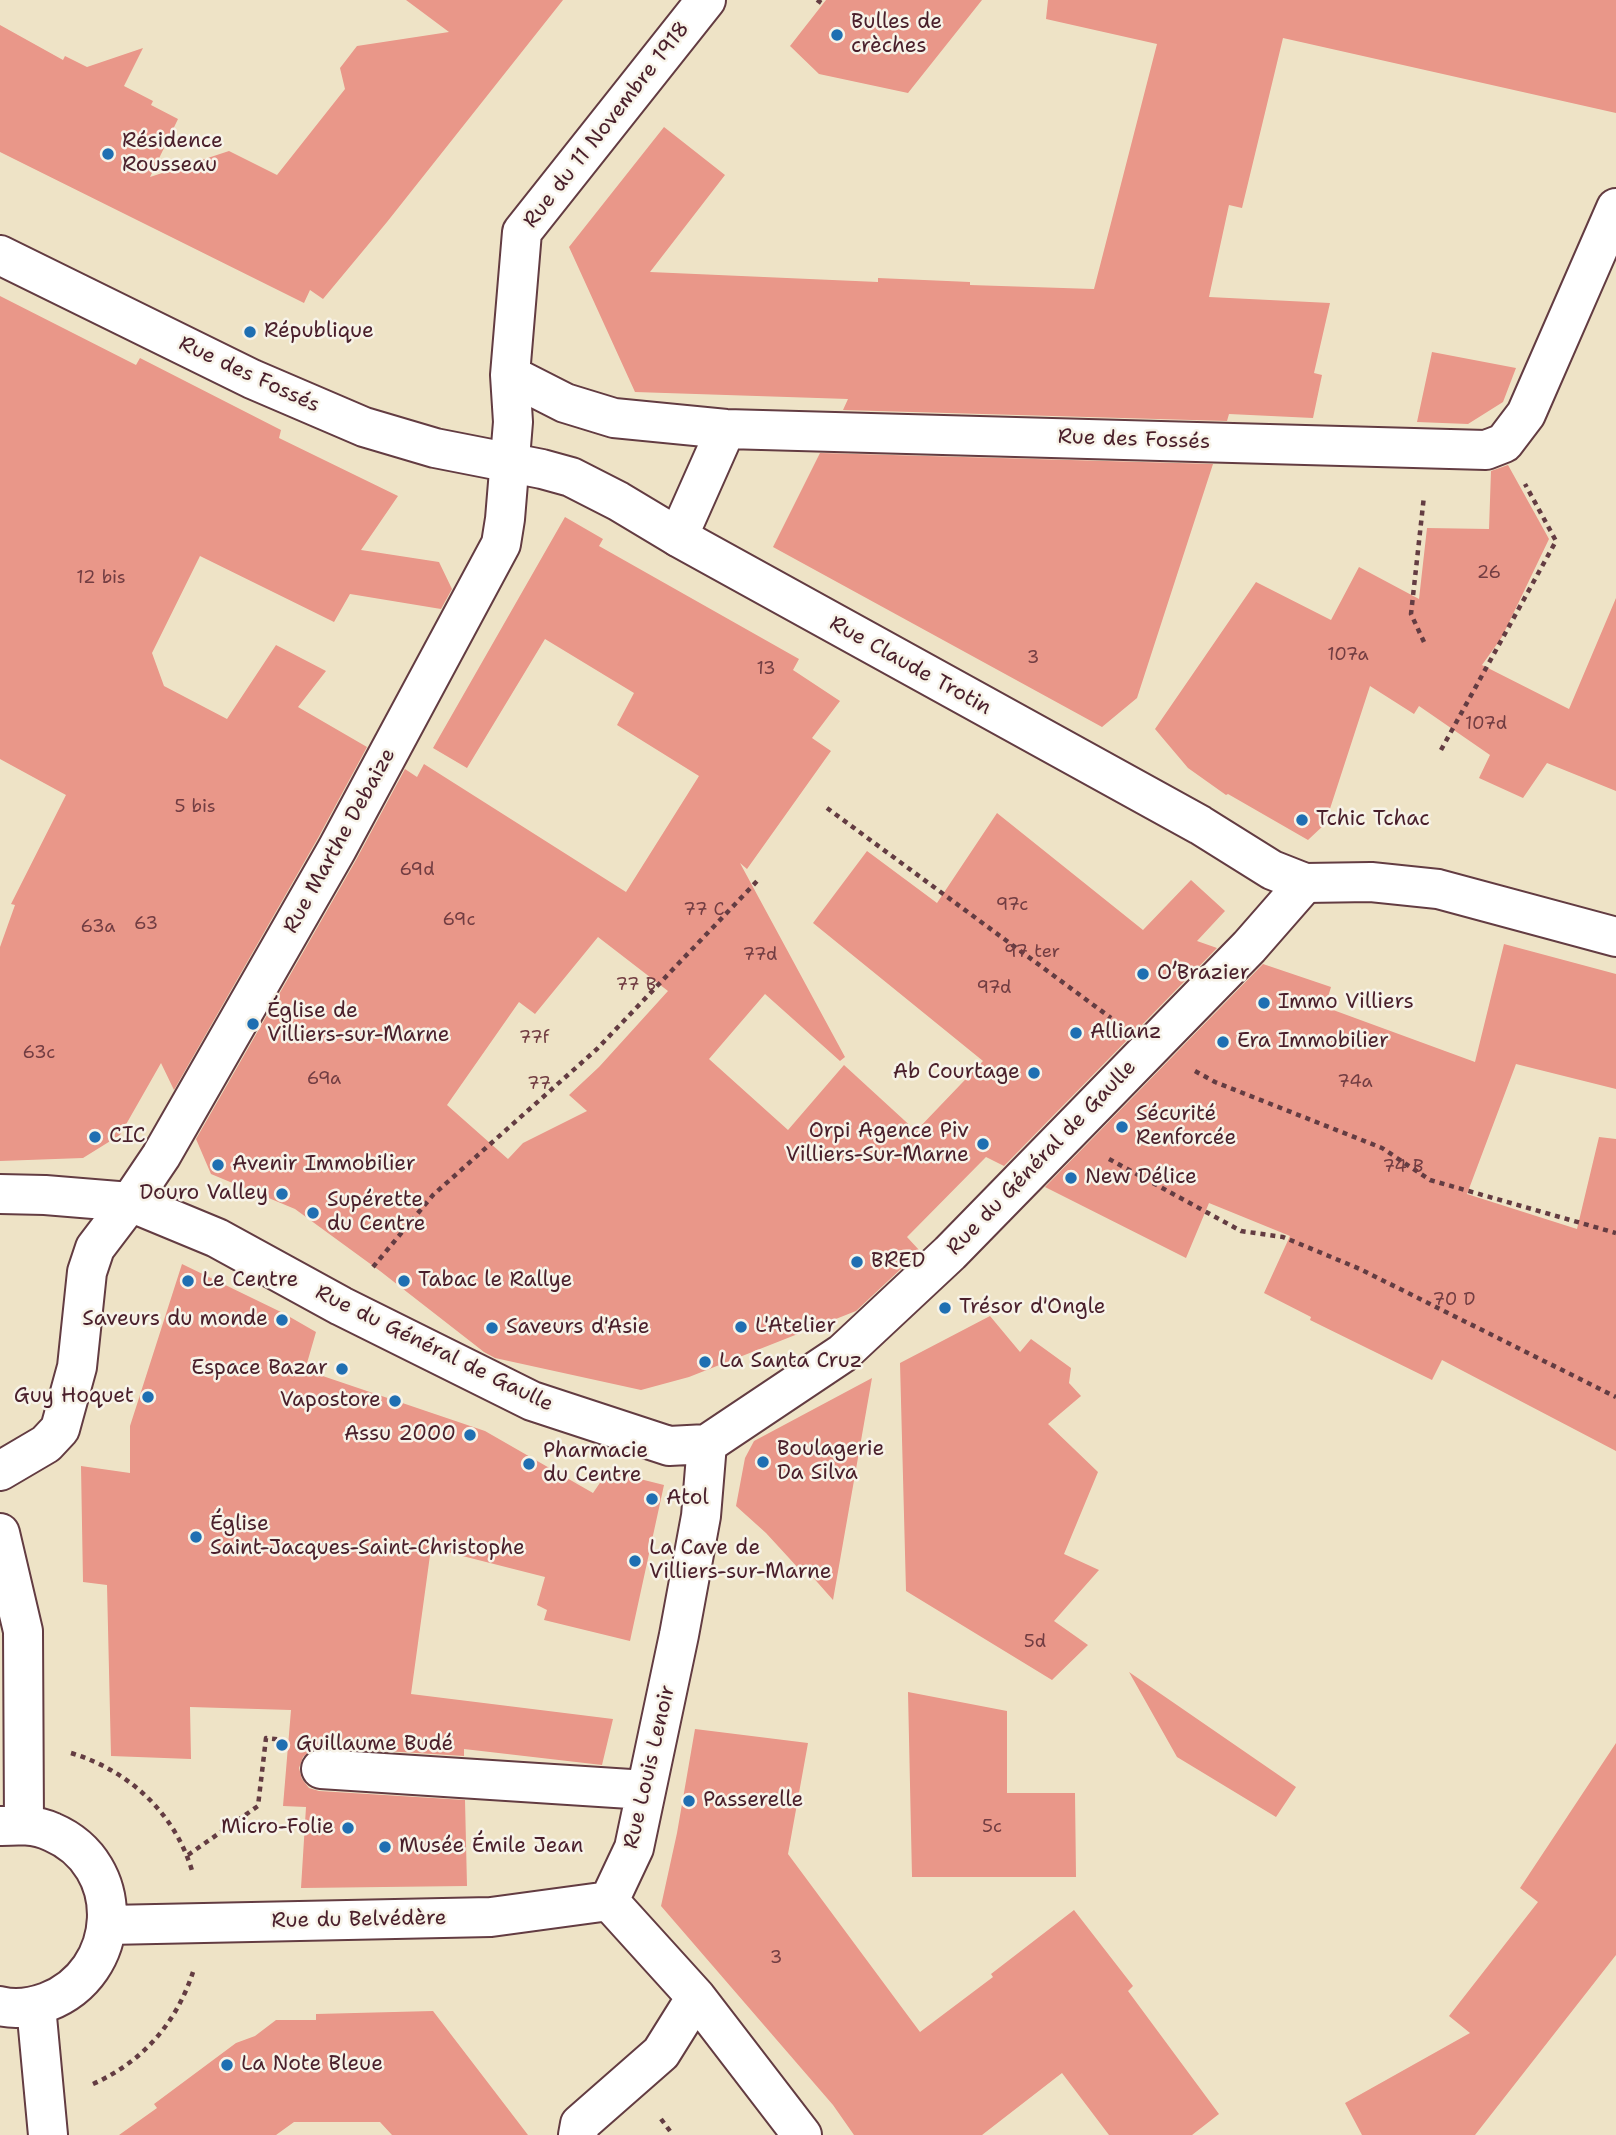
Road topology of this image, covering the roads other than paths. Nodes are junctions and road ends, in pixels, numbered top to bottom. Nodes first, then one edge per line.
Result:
1 (705, 0) edge
2 (1616, 208) edge
3 (0, 255) edge
4 (510, 375) junction
5 (726, 429) junction
6 (509, 464) junction
7 (678, 537) junction
8 (1305, 883) junction
9 (1616, 937) edge
10 (0, 1194) edge
11 (130, 1202) junction
12 (707, 1444) junction
13 (2, 1471) edge
14 (0, 1533) edge
15 (321, 1769) dead end
16 (646, 1790) junction
17 (12, 1825) edge
18 (609, 1901) junction
19 (108, 1925) junction
20 (696, 1997) junction
21 (18, 2006) edge
22 (48, 2135) edge
23 (578, 2135) edge
24 (802, 2135) edge

1 - 4 street, Rue du 11 Novembre 1918
2 - 5 street, Rue des Fossés
3 - 6 street, Rue des Fossés
4 - 5 street, Rue des Fossés
4 - 6 street, Rue du 11 Novembre 1918
5 - 7 street
6 - 7 street, Rue Claude Trotin
6 - 11 street, Rue Marthe Debaize
7 - 8 street, Rue Claude Trotin
8 - 9 street
8 - 12 street, Rue du Général de Gaulle
10 - 11 street, Rue du Général de Gaulle
11 - 12 street, Rue du Général de Gaulle
11 - 13 street, Rue Marthe Debaize
12 - 16 street, Rue Louis Lenoir
14 - 17 street
15 - 16 street
16 - 18 street, Rue Louis Lenoir
17 - 19 street
18 - 19 street, Rue du Belvédère
18 - 20 street
19 - 21 street
20 - 23 street
20 - 24 street
21 - 22 street

